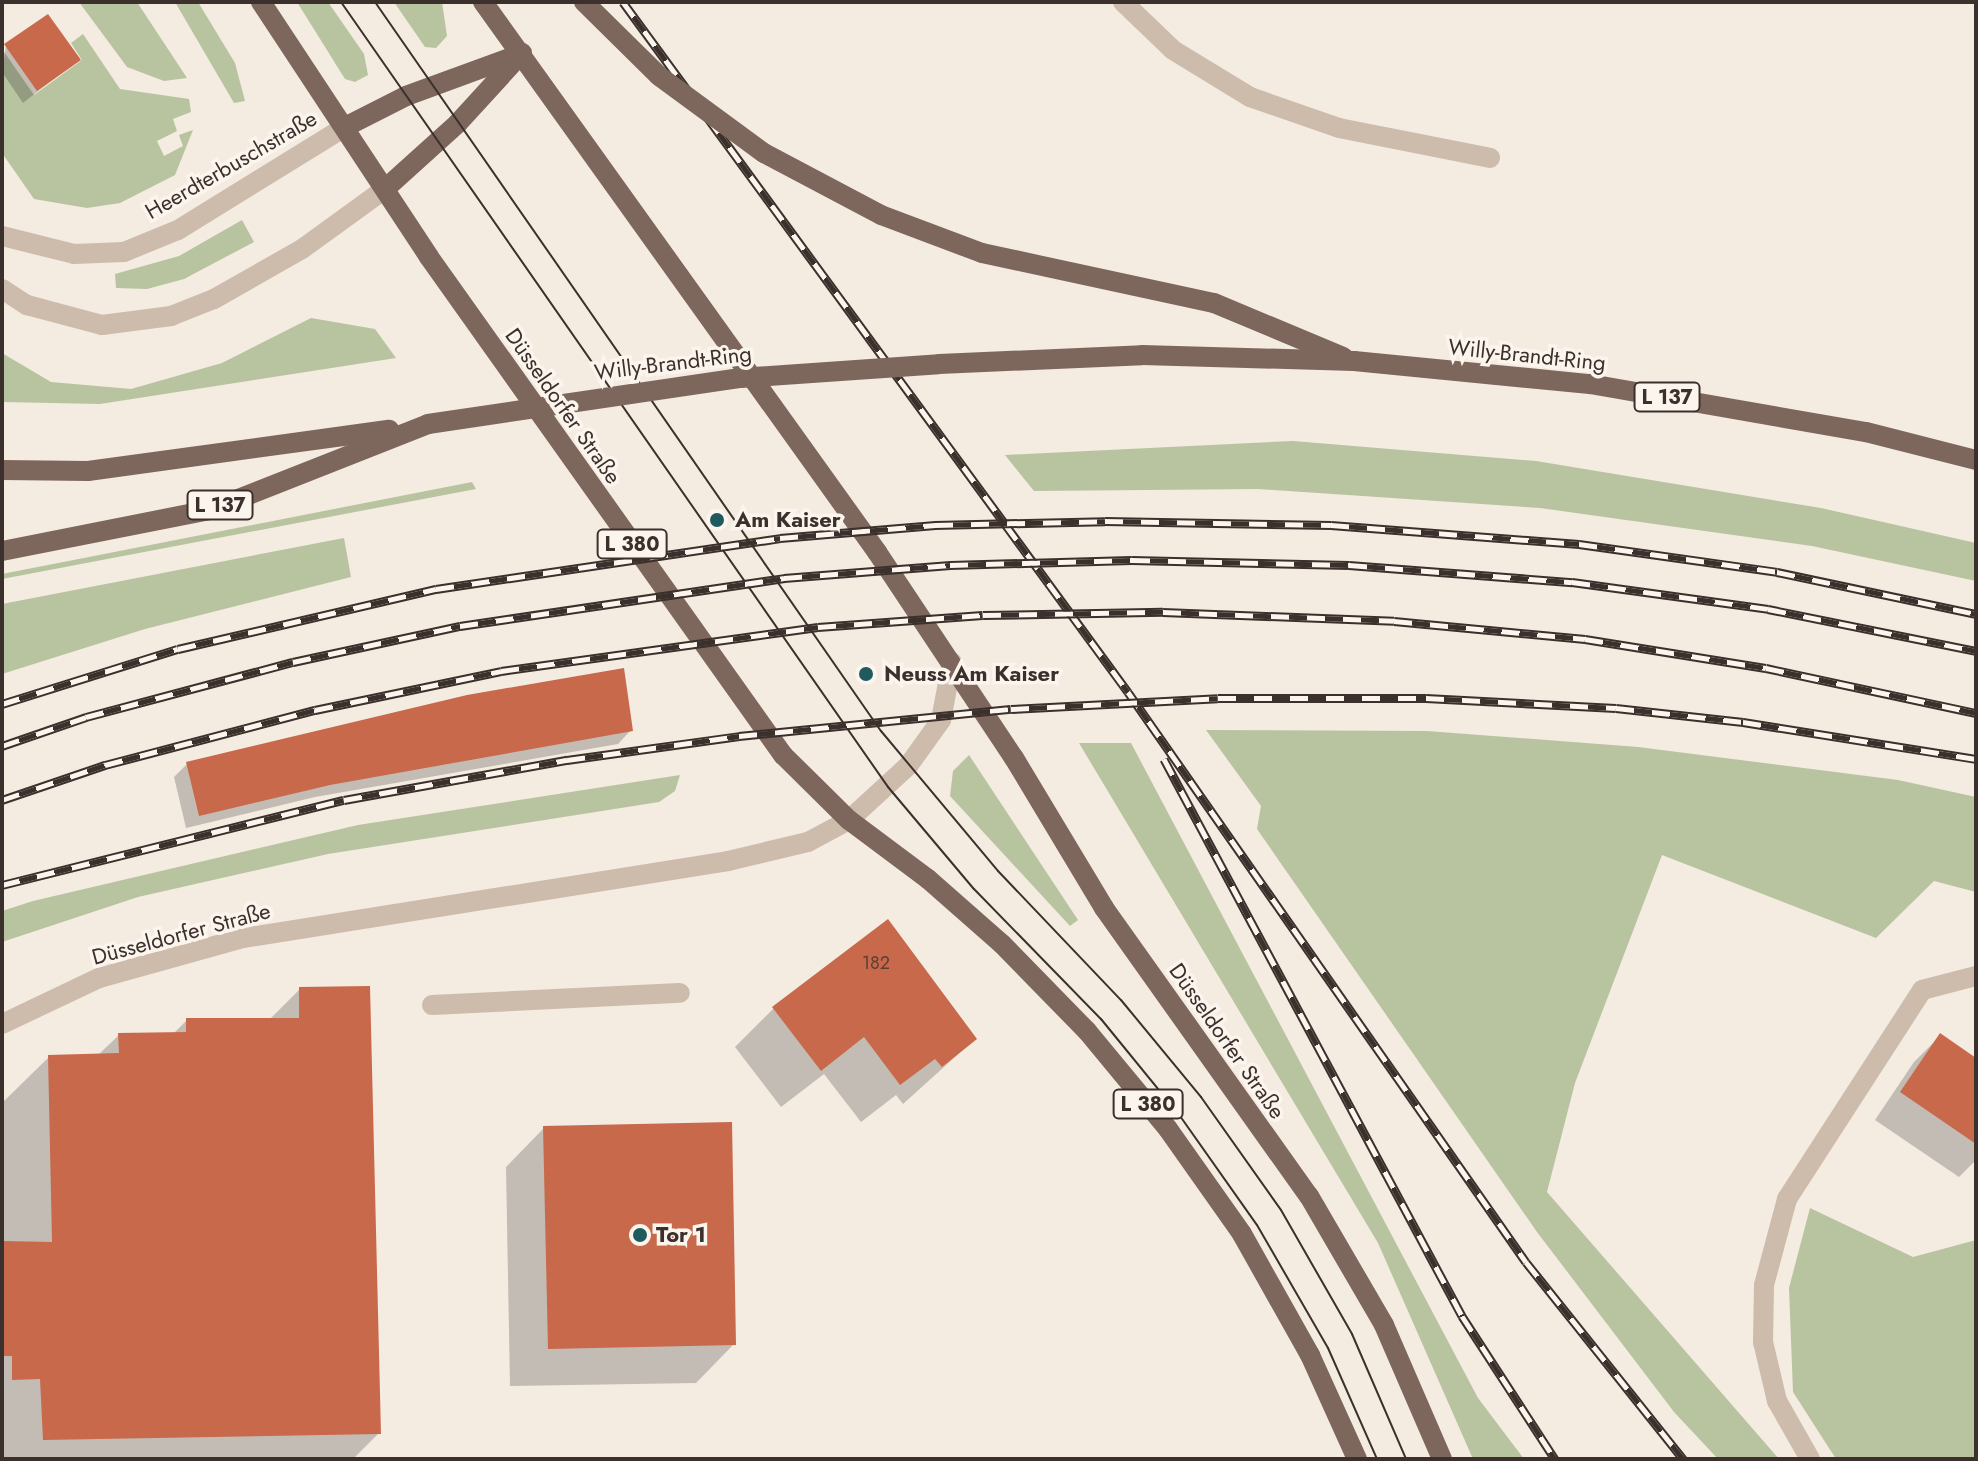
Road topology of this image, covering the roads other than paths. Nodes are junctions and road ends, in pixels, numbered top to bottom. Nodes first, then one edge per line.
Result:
1 (261, 2) edge
2 (483, 2) edge
3 (584, 2) edge
4 (1123, 2) edge
5 (522, 53) junction
6 (345, 127) junction
7 (1490, 158) dead end
8 (385, 189) junction
9 (2, 236) edge
10 (2, 289) edge
11 (1354, 361) junction
12 (428, 424) junction
13 (1976, 460) edge
14 (2, 470) edge
15 (2, 551) edge
16 (952, 662) junction
17 (849, 820) junction
18 (1976, 976) edge
19 (680, 993) dead end
20 (432, 1005) dead end
21 (2, 1024) edge
22 (1357, 1459) edge
23 (1442, 1459) edge
24 (1810, 1459) edge

1 - 6 main road, Düsseldorfer Straße / L 380
2 - 5 main road, Düsseldorfer Straße
3 - 11 main road, Willy-Brandt-Ring / L 137, bridge
4 - 7 street
5 - 6 main road
5 - 8 main road
5 - 16 main road, Düsseldorfer Straße
6 - 8 main road, Düsseldorfer Straße / L 380
6 - 9 street, Heerdterbuschstraße
8 - 10 street
8 - 17 main road, Düsseldorfer Straße / L 380
11 - 12 main road, Willy-Brandt-Ring / L 137, bridge
11 - 13 main road, Willy-Brandt-Ring / L 137
12 - 14 main road, Willy-Brandt-Ring / L 137
12 - 15 main road, L 137
16 - 17 street, Düsseldorfer Straße
16 - 23 main road, Düsseldorfer Straße
17 - 21 street, Düsseldorfer Straße
17 - 22 main road, Düsseldorfer Straße / L 380
18 - 24 street
19 - 20 street

